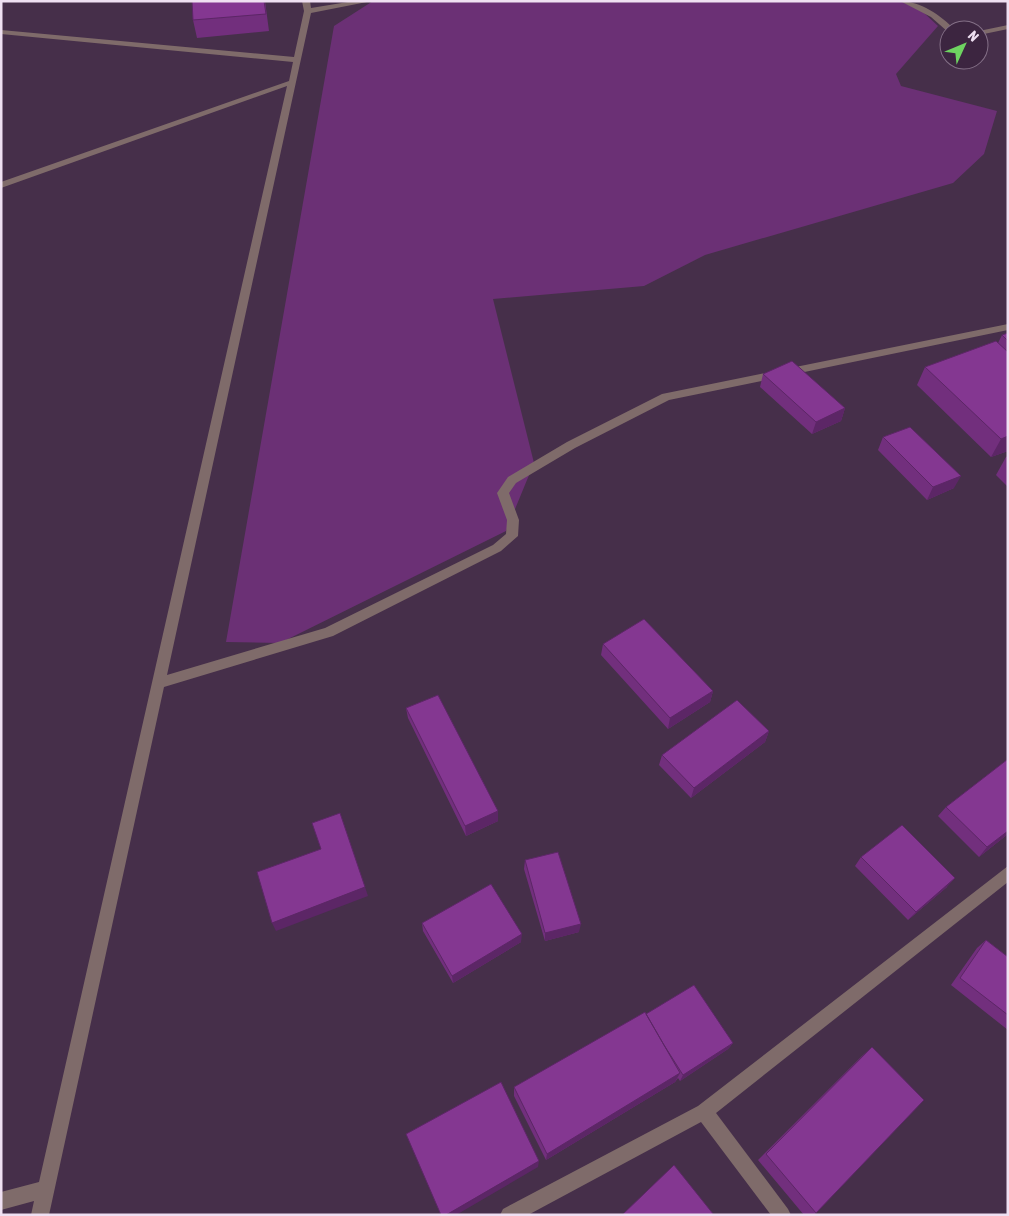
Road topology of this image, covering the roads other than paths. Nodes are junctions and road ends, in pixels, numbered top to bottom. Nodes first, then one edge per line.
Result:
1 (368, 1) edge
2 (903, 1) edge
3 (307, 6) edge
4 (940, 20) edge
5 (1008, 27) edge
6 (989, 31) edge
7 (1, 32) edge
8 (297, 60) junction
9 (292, 82) junction
10 (1, 185) edge
11 (1008, 327) edge
12 (159, 683) junction
13 (1008, 874) edge
14 (704, 1112) junction
15 (46, 1189) junction
16 (1, 1201) edge
17 (40, 1215) edge
18 (509, 1215) edge
19 (782, 1215) edge

1 - 3 street
2 - 4 street
3 - 8 street
5 - 6 street
7 - 8 street
8 - 9 street
9 - 10 street
9 - 12 street
11 - 12 street
12 - 15 street
13 - 14 street
14 - 18 street
14 - 19 street
15 - 16 street
15 - 17 street

